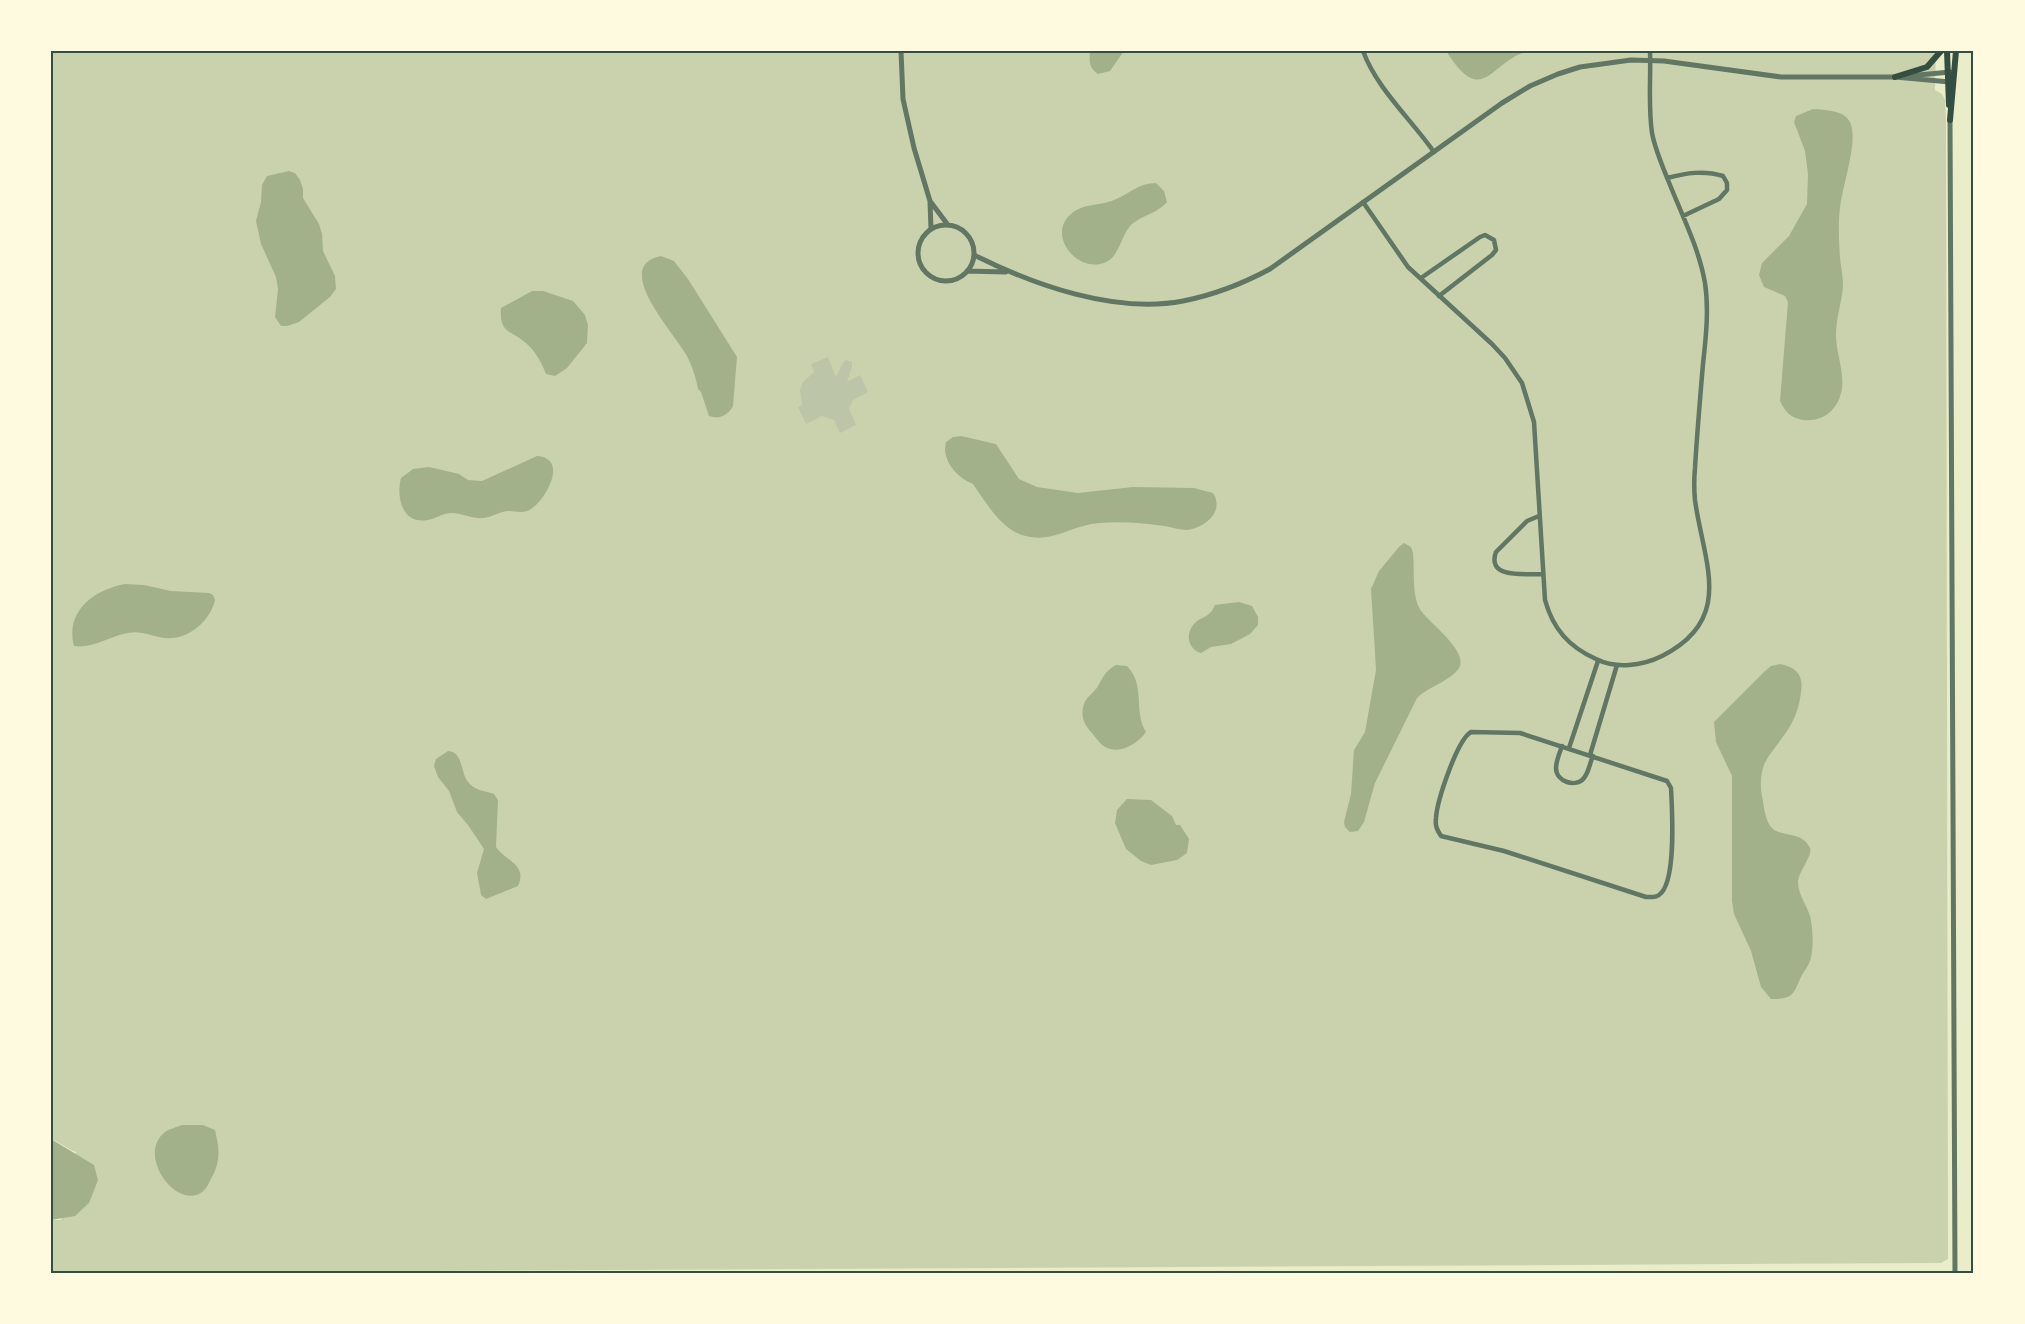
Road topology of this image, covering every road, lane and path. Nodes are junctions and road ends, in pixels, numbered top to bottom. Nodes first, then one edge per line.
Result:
1 (901, 51) edge
2 (1364, 51) edge
3 (1650, 51) edge
4 (1941, 51) edge
5 (1947, 51) edge
6 (1956, 51) edge
7 (1650, 60) junction
8 (1947, 72) junction
9 (1955, 72) junction
10 (1895, 77) junction
11 (1951, 82) junction
12 (1950, 120) joint
13 (1434, 152) junction
14 (1667, 178) junction
15 (930, 201) junction
16 (1364, 202) junction
17 (1683, 216) junction
18 (948, 225) junction
19 (931, 229) junction
20 (974, 255) junction
21 (967, 271) junction
22 (1010, 273) junction
23 (1421, 278) junction
24 (1439, 296) junction
25 (1539, 516) junction
26 (1542, 574) junction
27 (1598, 661) junction
28 (1617, 665) junction
29 (1562, 746) junction
30 (1569, 748) junction
31 (1591, 755) junction
32 (1955, 1273) edge

1 - 15 street
2 - 13 street
3 - 7 street
4 - 10 main road
5 - 8 main road
6 - 9 main road
7 - 10 street
7 - 13 street
7 - 14 street
8 - 9 street
8 - 10 street
8 - 11 main road
9 - 11 main road
10 - 11 street
11 - 12 main road
12 - 32 street
13 - 16 street
14 - 17 street
14 - 17 street
15 - 18 street
15 - 19 street
16 - 22 street
16 - 23 street
17 - 28 street
18 - 19 street
18 - 20 street
19 - 21 street
20 - 21 street
20 - 22 street
21 - 22 street
23 - 24 street
23 - 24 street
24 - 25 street
25 - 26 street
25 - 26 street
26 - 27 street
27 - 28 street
27 - 30 street
28 - 31 street
29 - 30 street
29 - 31 street
29 - 31 street
30 - 31 street

